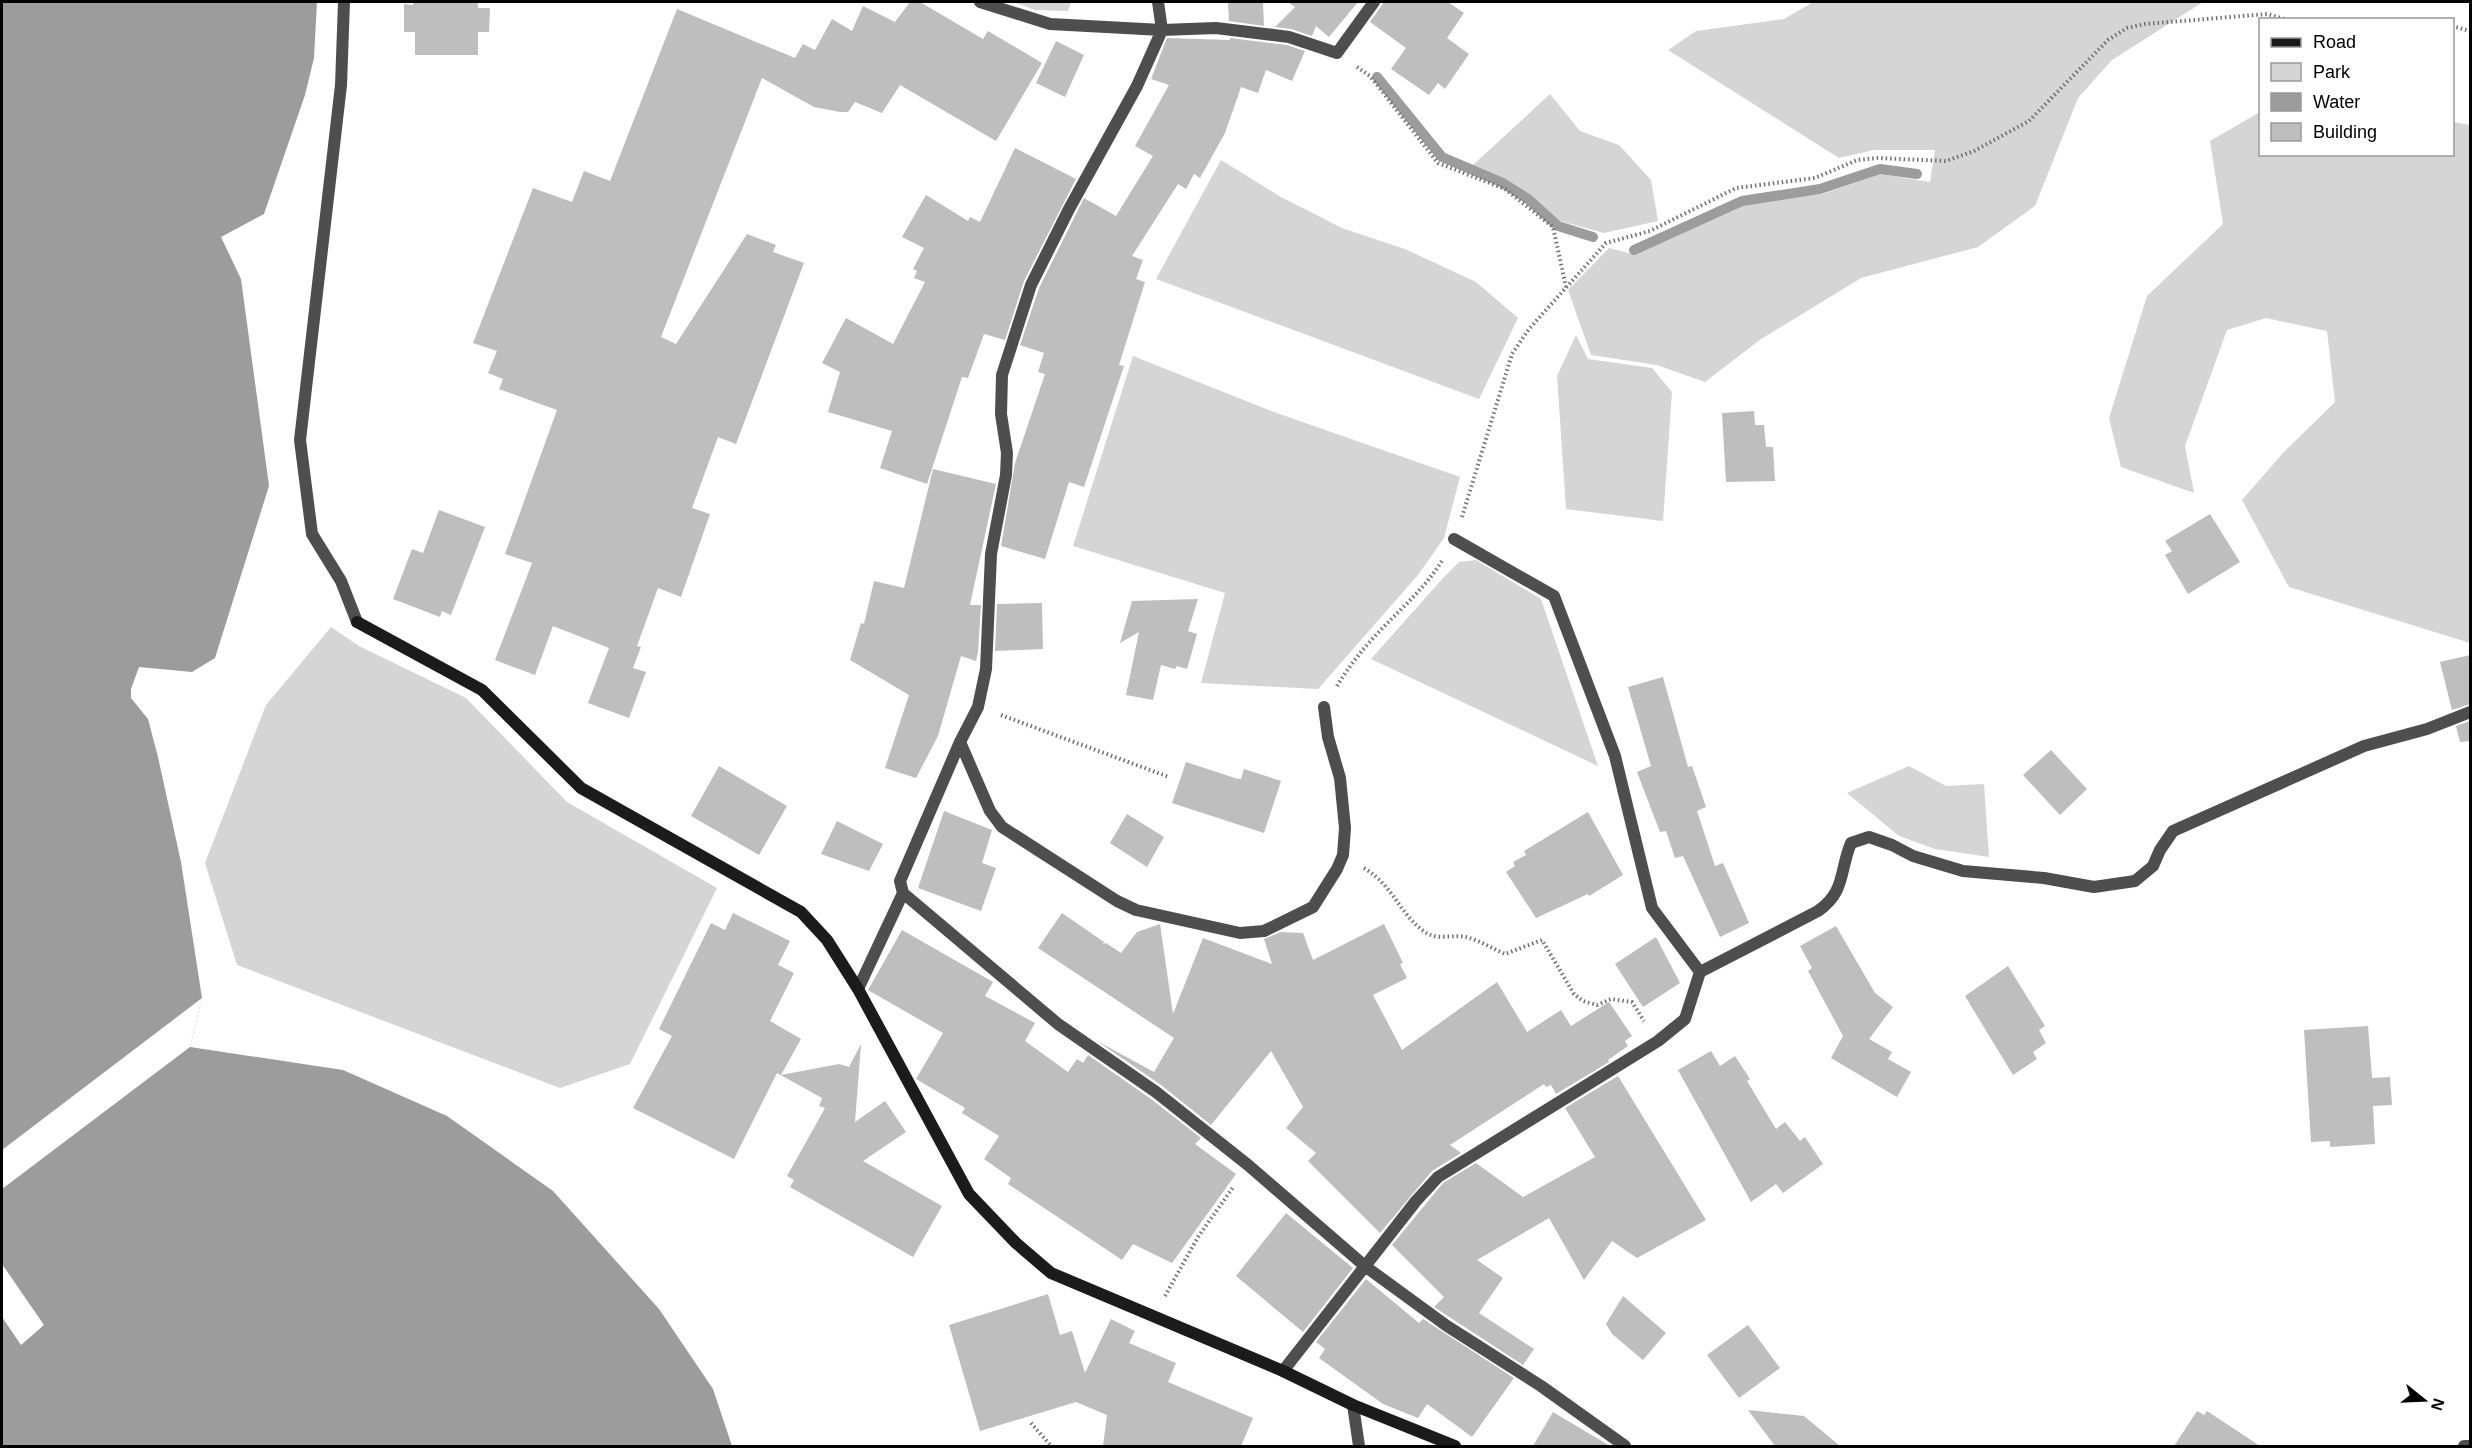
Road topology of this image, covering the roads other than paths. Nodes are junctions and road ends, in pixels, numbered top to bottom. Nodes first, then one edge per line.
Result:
1 (344, 2) edge
2 (980, 2) edge
3 (1158, 2) edge
4 (1374, 2) edge
5 (1162, 30) junction
6 (1454, 539) road end
7 (1324, 707) road end
8 (2470, 712) edge
9 (960, 742) junction
10 (903, 893) junction
11 (1700, 972) junction
12 (858, 989) junction
13 (1366, 1267) junction
14 (1283, 1371) junction
15 (1353, 1405) junction
16 (1359, 1446) edge
17 (1455, 1446) edge
18 (1625, 1446) edge
19 (2464, 1446) edge
20 (2470, 1446) edge

1 - 12 street
2 - 5 street
3 - 5 street
4 - 5 street
5 - 9 street
6 - 11 street
7 - 9 street
8 - 11 street
9 - 10 street
10 - 12 street
10 - 13 street
11 - 13 street
12 - 14 street
13 - 14 street
13 - 18 street
14 - 15 street
15 - 16 street
15 - 17 street
19 - 20 street

